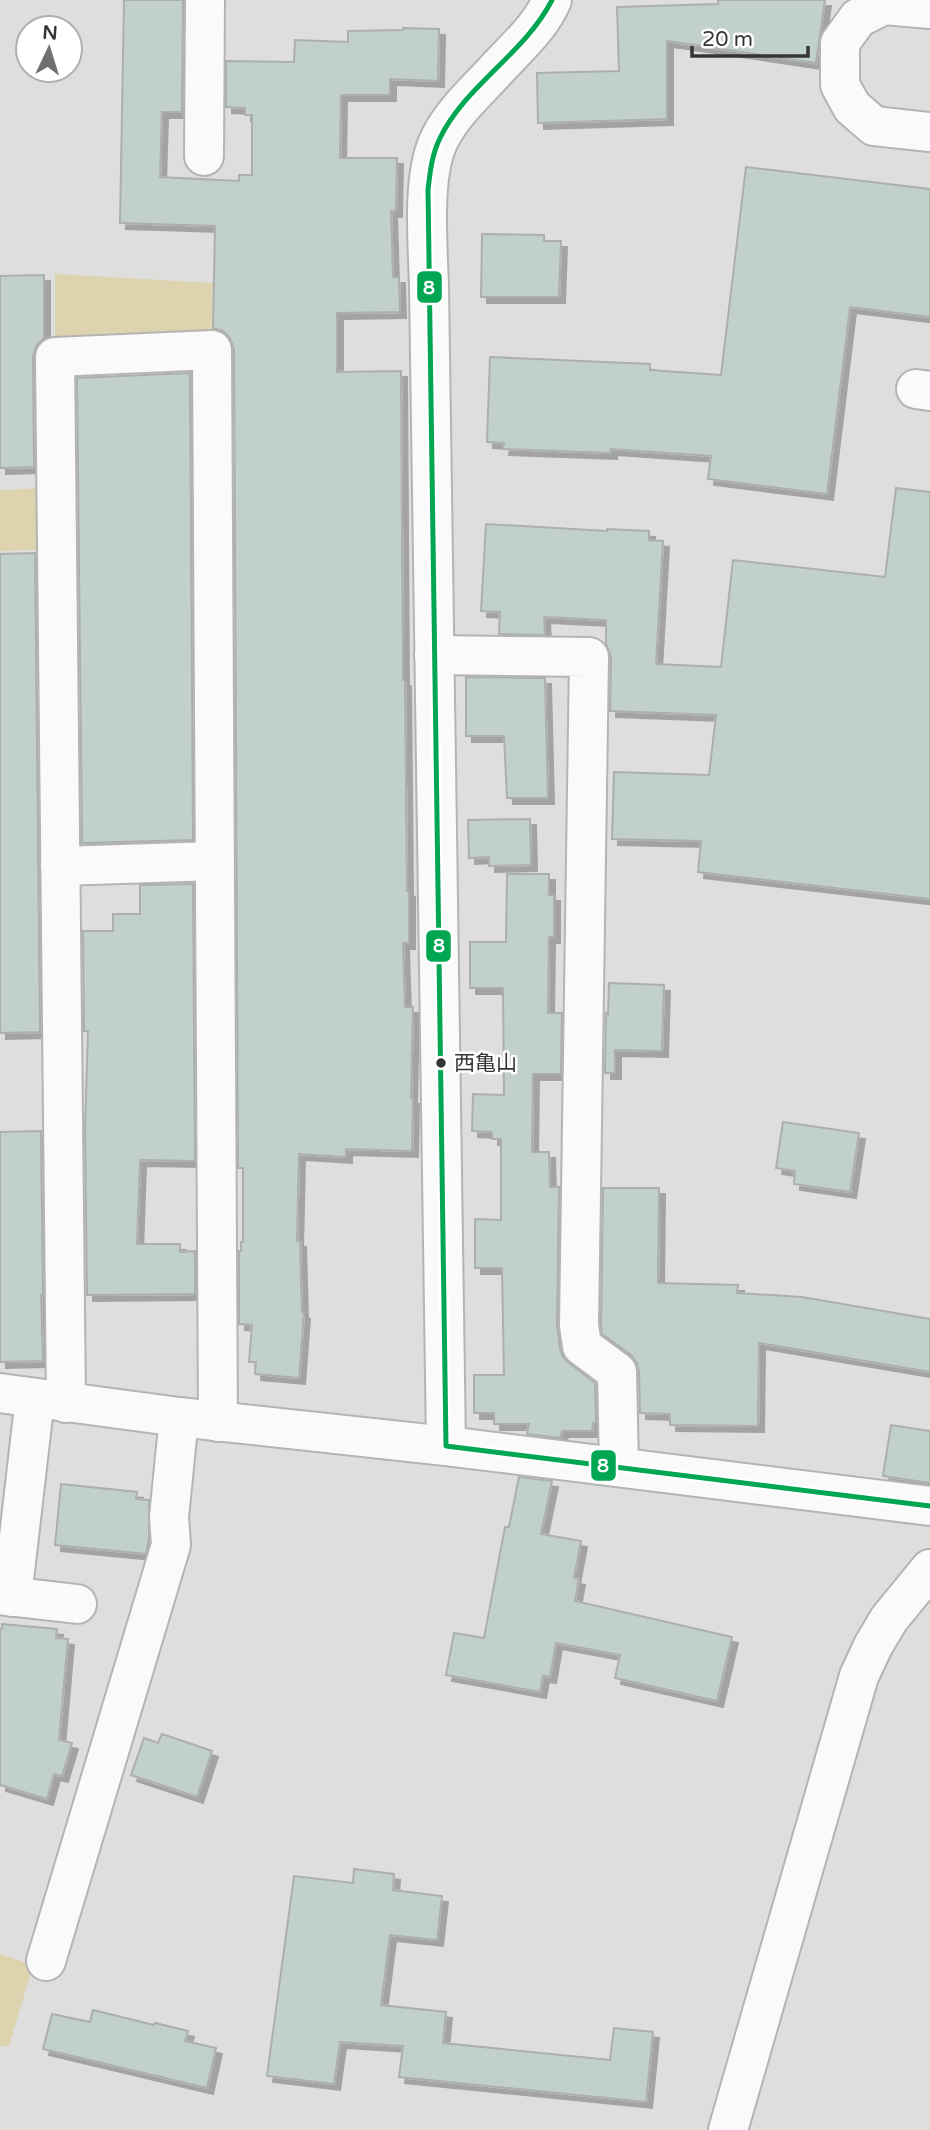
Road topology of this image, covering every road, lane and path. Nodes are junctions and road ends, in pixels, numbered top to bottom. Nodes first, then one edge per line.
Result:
1 (205, 0) edge
2 (552, 0) edge
3 (930, 9) edge
4 (930, 132) edge
5 (204, 156) dead end
6 (434, 655) junction
7 (215, 861) junction
8 (60, 866) junction
9 (34, 1398) edge
10 (179, 1417) junction
11 (218, 1422) junction
12 (446, 1446) junction
13 (619, 1467) junction
14 (930, 1506) edge
15 (930, 1569) edge
16 (6, 1596) edge
17 (77, 1604) dead end
18 (46, 1961) dead end
19 (728, 2130) edge

1 - 5 street
2 - 6 street
3 - 4 street
6 - 12 street
6 - 13 street
7 - 8 street
7 - 8 street
7 - 11 street
8 - 9 street
9 - 10 street
9 - 16 street
10 - 11 street
10 - 18 street
11 - 12 street
12 - 13 street
13 - 14 street
15 - 19 street
16 - 17 street

